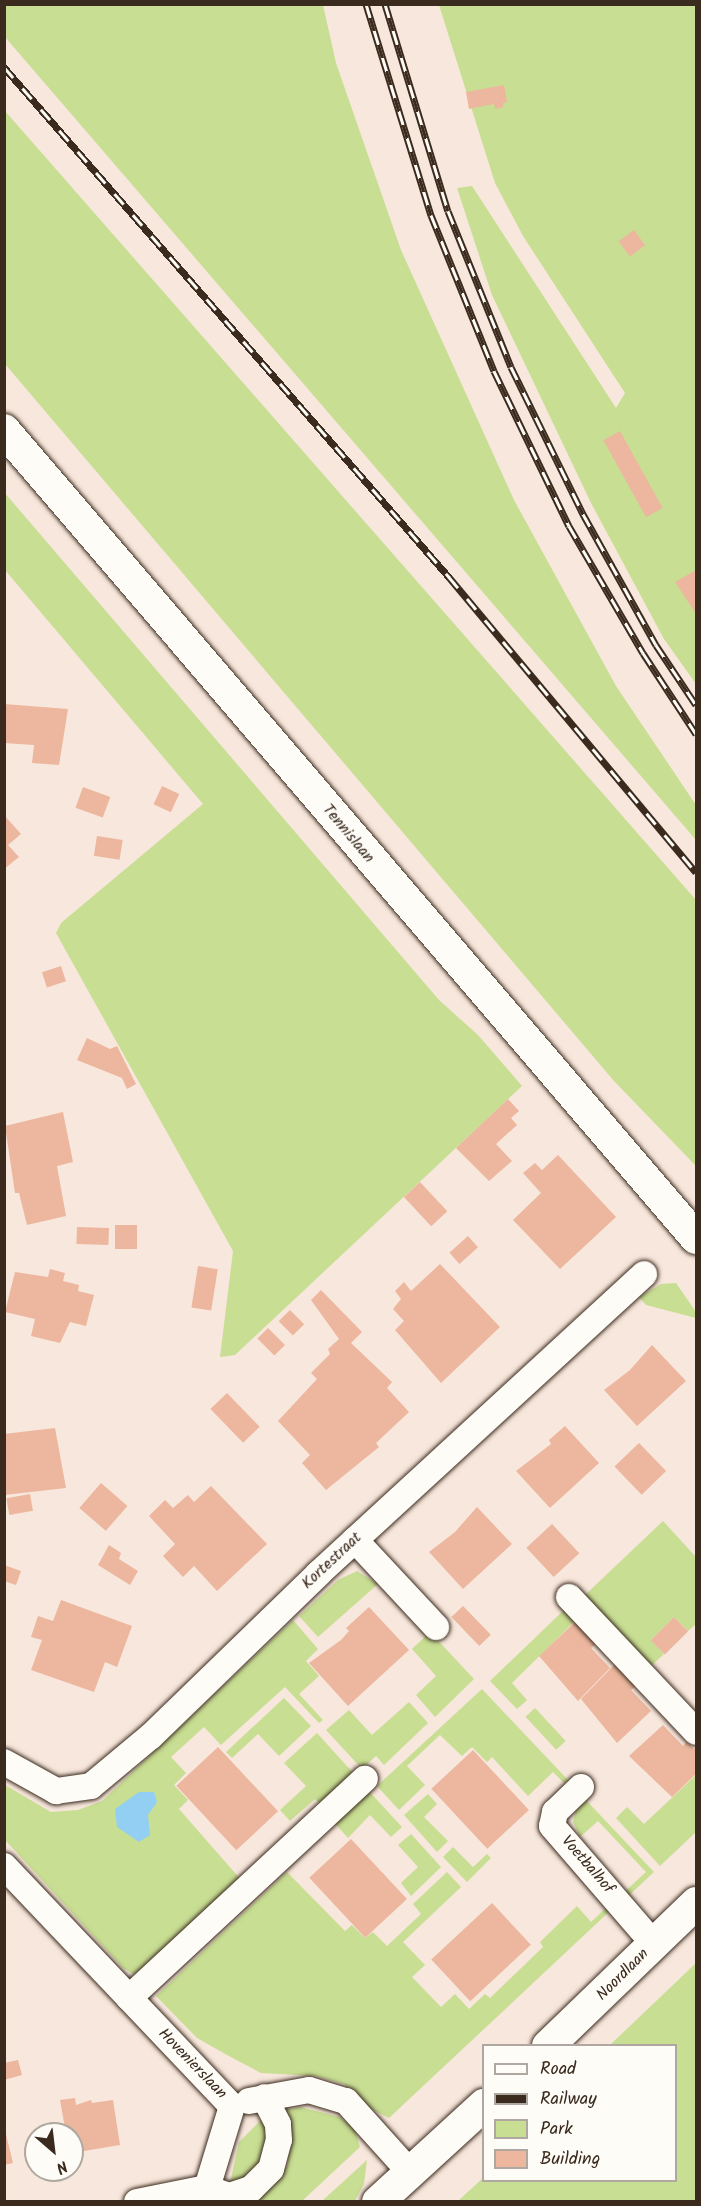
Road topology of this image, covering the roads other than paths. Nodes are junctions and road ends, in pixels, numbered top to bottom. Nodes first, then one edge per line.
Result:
1 (4, 430) edge
2 (695, 1243) edge
3 (644, 1274) dead end
4 (354, 1540) junction
5 (569, 1597) dead end
6 (436, 1628) dead end
7 (696, 1732) edge
8 (4, 1762) edge
9 (365, 1779) dead end
10 (581, 1787) dead end
11 (4, 1866) edge
12 (696, 1904) edge
13 (654, 1944) junction
14 (129, 1998) junction
15 (550, 2044) edge
16 (264, 2097) junction
17 (232, 2106) junction
18 (482, 2106) edge
19 (410, 2172) junction
20 (211, 2195) edge
21 (137, 2202) edge
22 (378, 2202) edge

1 - 2 street, Tennislaan
3 - 4 street, Kortestraat
4 - 6 street
4 - 8 street, Kortestraat
5 - 7 street
9 - 14 street
10 - 13 street, Voetbalhof
11 - 14 street, Hovenierslaan
12 - 13 street, Noordlaan
13 - 15 street, Noordlaan
14 - 17 street, Hovenierslaan
16 - 17 street, Hovenierslaan
16 - 19 street, Hovenierslaan
16 - 20 street
17 - 20 street
18 - 19 street
19 - 22 street
20 - 21 street

